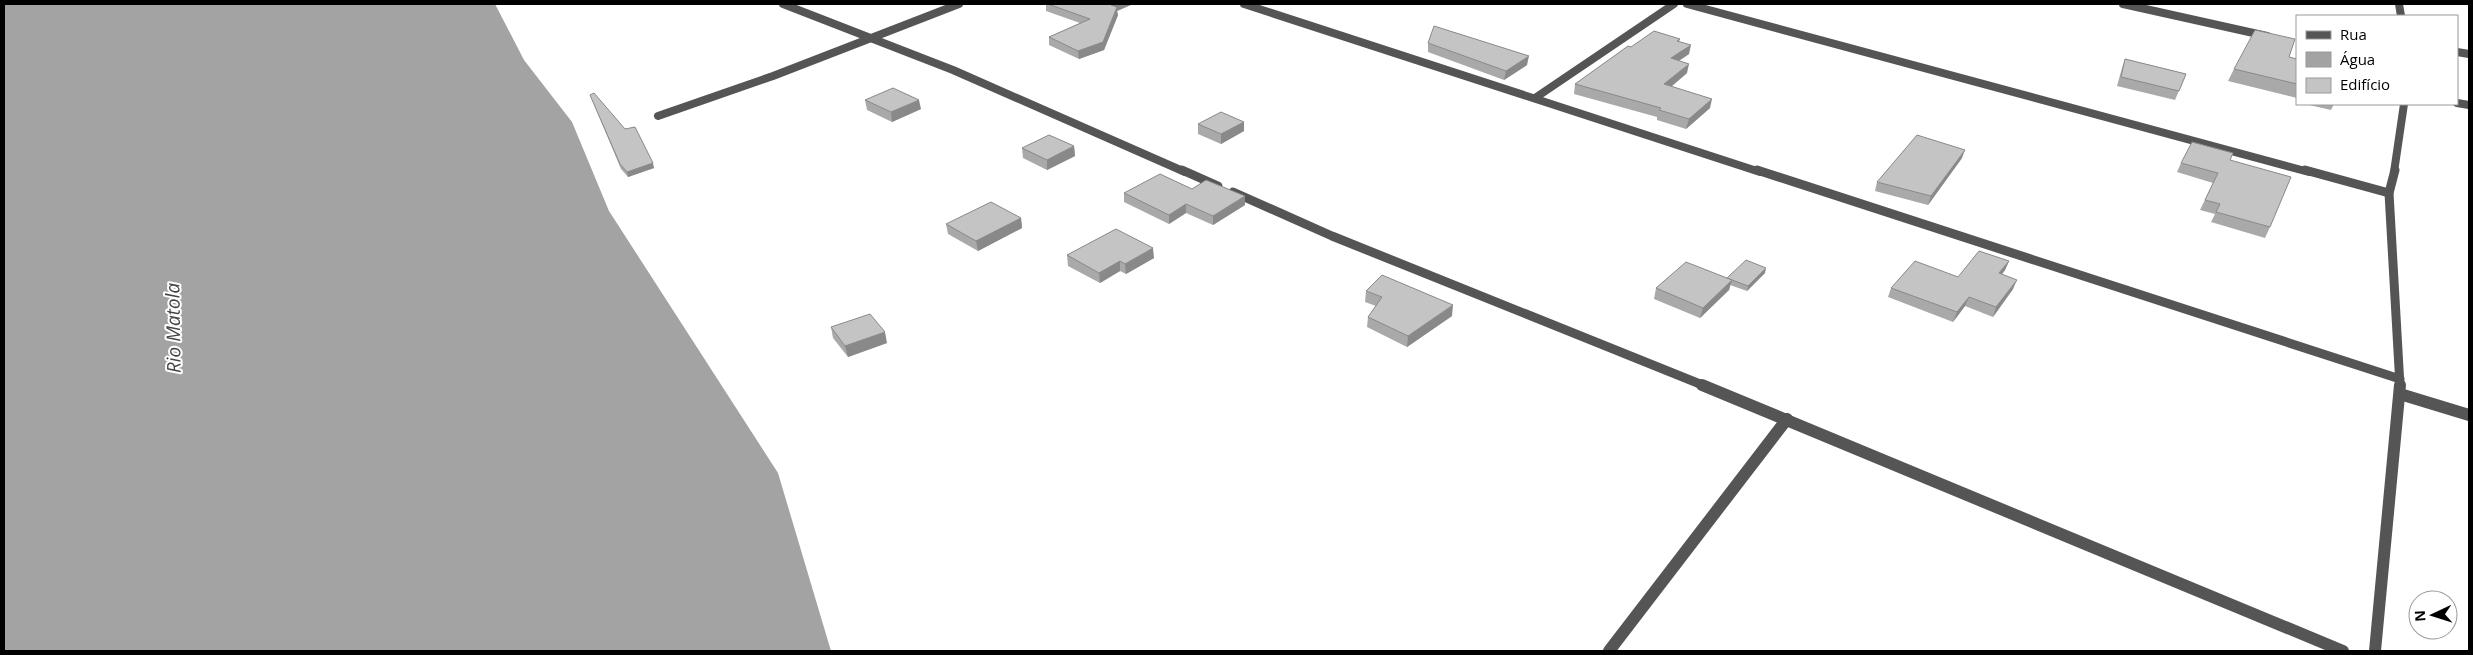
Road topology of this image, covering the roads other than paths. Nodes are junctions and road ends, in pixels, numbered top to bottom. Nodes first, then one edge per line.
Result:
1 (783, 4) edge
2 (959, 4) edge
3 (1244, 4) edge
4 (1674, 4) edge
5 (1686, 4) edge
6 (2123, 4) edge
7 (2278, 38) edge
8 (868, 39) junction
9 (1535, 98) junction
10 (2404, 105) edge
11 (658, 116) dead end
12 (2389, 193) junction
13 (2400, 379) junction
14 (2400, 394) junction
15 (2469, 415) edge
16 (1787, 418) junction
17 (1609, 651) edge
18 (2343, 651) edge
19 (2375, 651) edge

1 - 8 street
2 - 8 street
3 - 9 street
4 - 9 street
5 - 12 street
6 - 7 street
8 - 11 street
8 - 16 street
9 - 13 street
10 - 12 street
12 - 13 street
13 - 14 street
14 - 15 street
14 - 19 street
16 - 17 street
16 - 18 street

